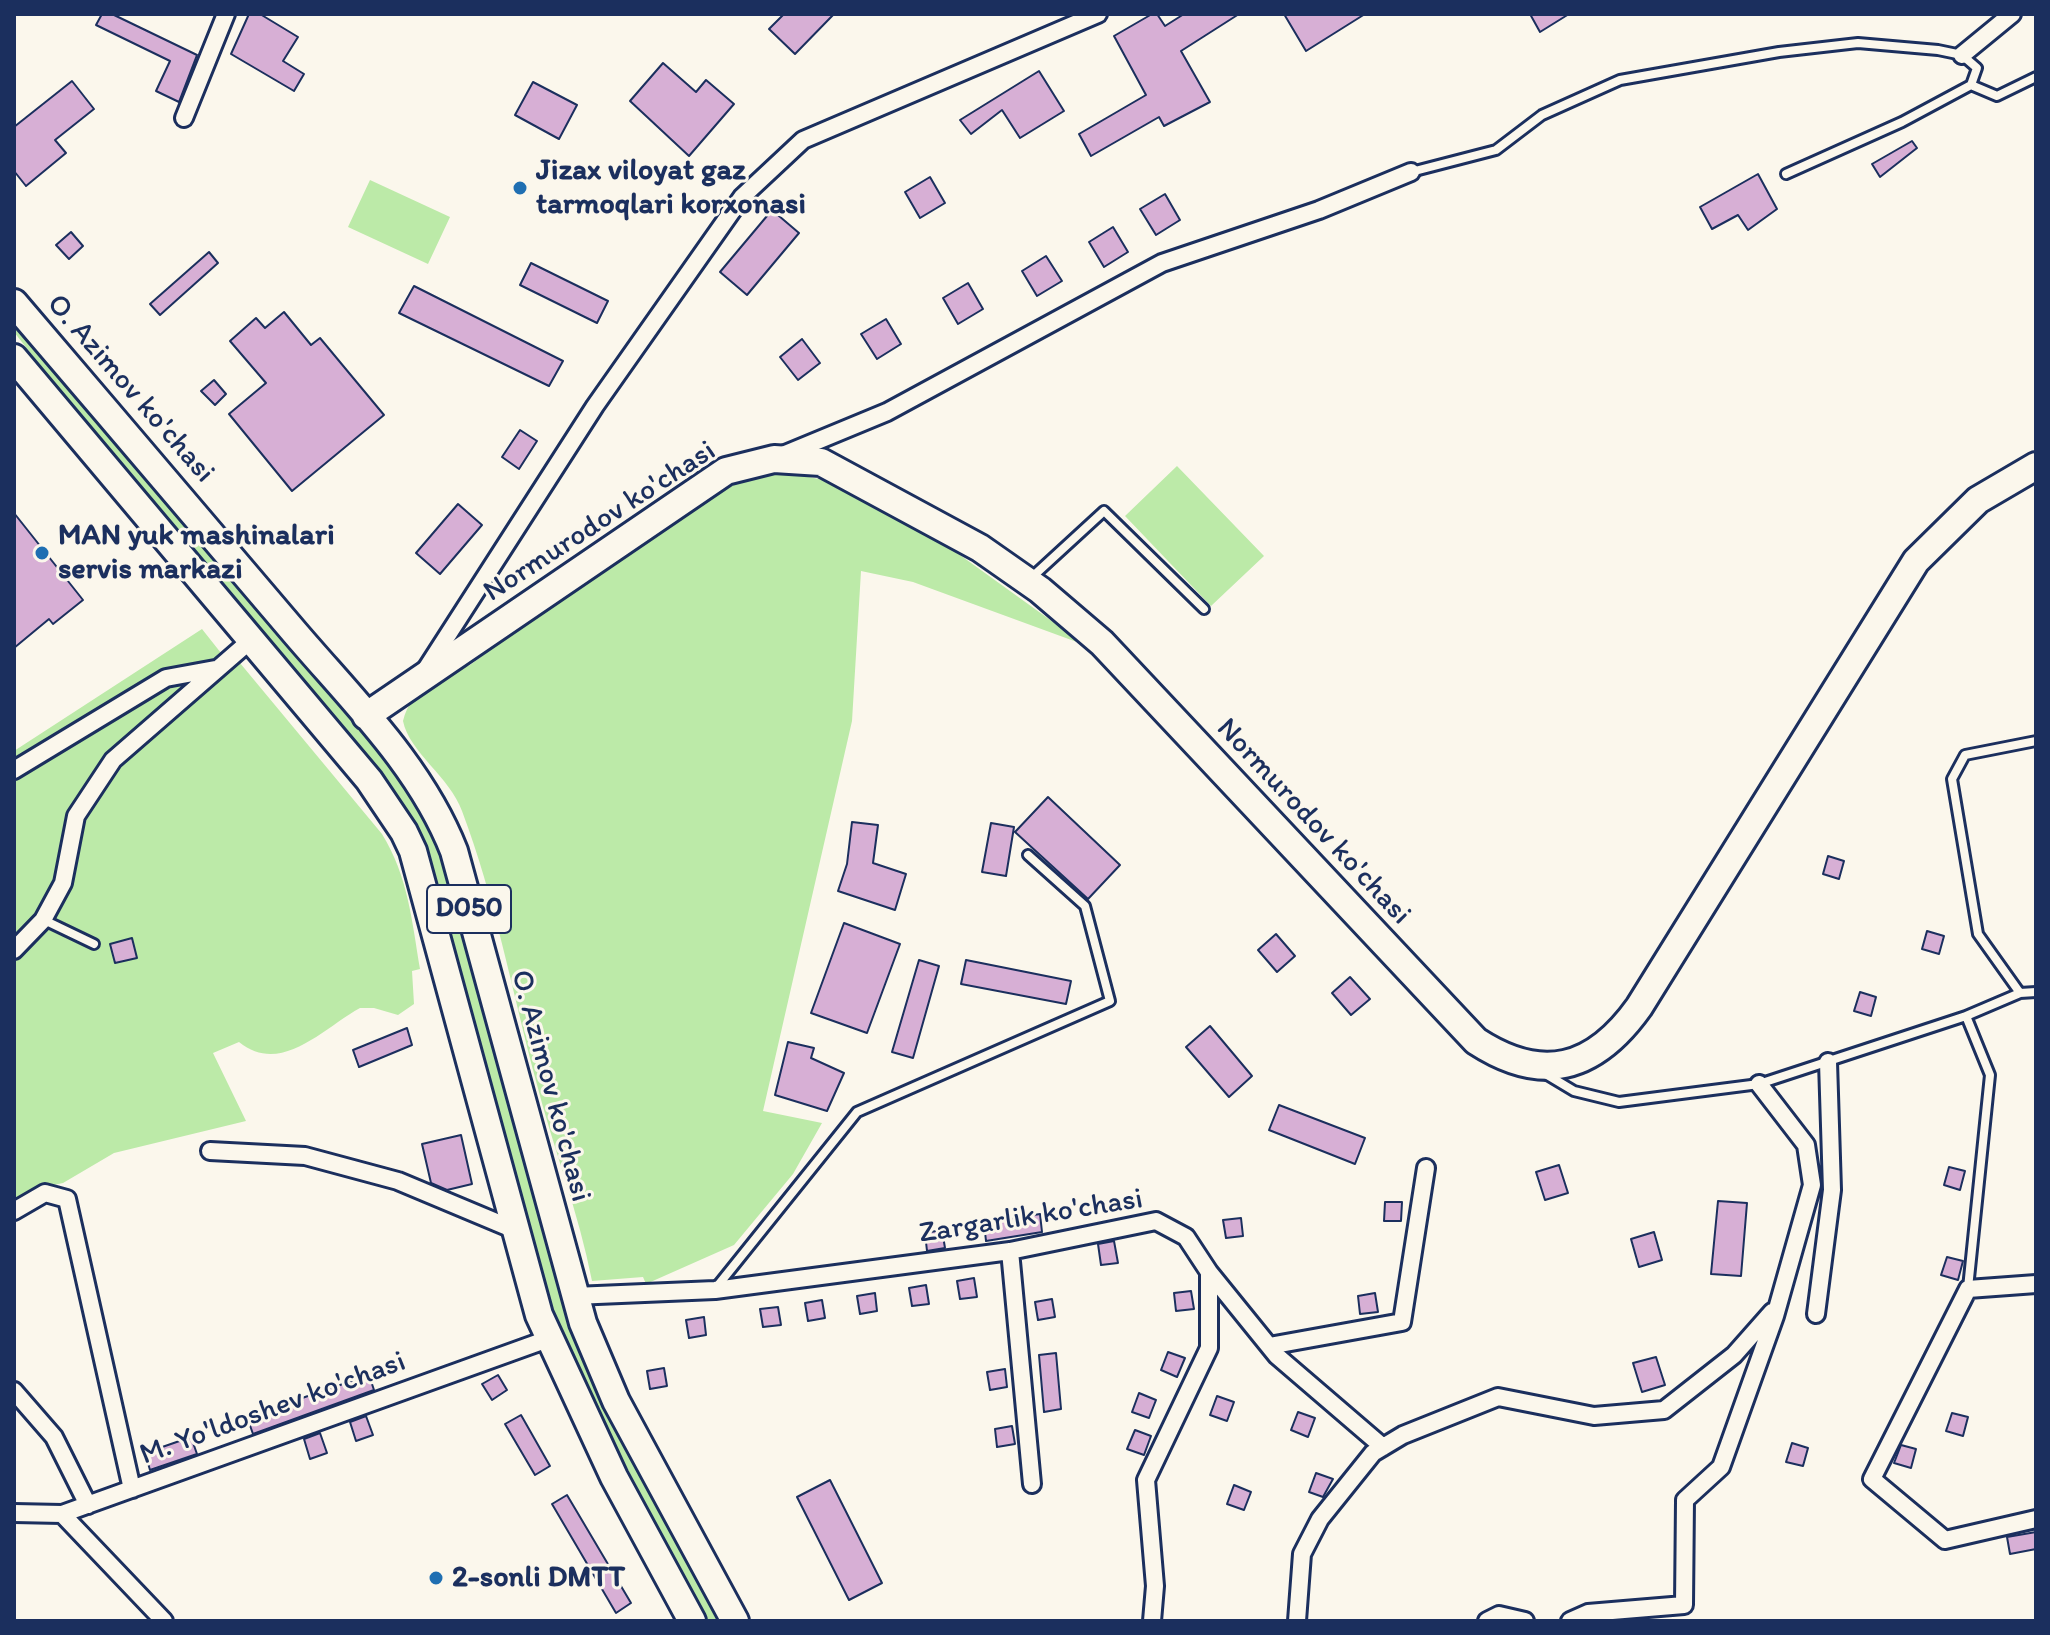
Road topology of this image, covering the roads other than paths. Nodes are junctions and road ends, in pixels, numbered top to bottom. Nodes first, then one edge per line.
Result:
1 (226, 14) edge
2 (1098, 14) edge
3 (2012, 14) edge
4 (1962, 55) junction
5 (2036, 77) edge
6 (1971, 85) junction
7 (184, 118) dead end
8 (1411, 172) joint
9 (1786, 174) dead end
10 (14, 303) edge
11 (56, 352) junction
12 (21, 366) edge
13 (774, 459) junction
14 (2036, 466) edge
15 (1028, 581) junction
16 (1204, 609) dead end
17 (251, 640) junction
18 (216, 668) junction
19 (419, 681) junction
20 (366, 716) junction
21 (2036, 741) edge
22 (14, 770) edge
23 (1028, 855) dead end
24 (43, 920) junction
25 (94, 944) dead end
26 (14, 950) edge
27 (2036, 992) edge
28 (2020, 993) junction
29 (1966, 1016) junction
30 (1828, 1062) junction
31 (1526, 1063) junction
32 (1759, 1084) junction
33 (210, 1151) dead end
34 (1426, 1168) dead end
35 (14, 1211) edge
36 (515, 1230) junction
37 (1010, 1251) junction
38 (1209, 1272) junction
39 (2036, 1284) edge
40 (1968, 1289) junction
41 (715, 1290) junction
42 (574, 1296) junction
43 (1778, 1306) junction
44 (1816, 1314) dead end
45 (548, 1339) junction
46 (1269, 1346) junction
47 (14, 1391) edge
48 (1383, 1447) junction
49 (1032, 1484) dead end
50 (132, 1489) junction
51 (88, 1505) junction
52 (14, 1513) edge
53 (62, 1514) junction
54 (2036, 1519) edge
55 (1494, 1619) edge
56 (164, 1621) edge
57 (692, 1621) edge
58 (735, 1621) edge
59 (1152, 1621) edge
60 (1297, 1621) edge
61 (1525, 1621) edge
62 (1570, 1621) edge

1 - 7 street
2 - 19 street
3 - 4 street
4 - 6 lane
4 - 8 lane
5 - 6 lane
6 - 9 lane
8 - 13 street
10 - 11 main road, O. Azimov ko'chasi / D050
11 - 12 main road
11 - 20 main road, O. Azimov ko'chasi / D050
12 - 17 main road, D050
13 - 15 main road, Normurodov ko'chasi
13 - 19 main road, Normurodov ko'chasi
14 - 31 main road, Normurodov ko'chasi
15 - 16 lane
15 - 31 main road, Normurodov ko'chasi
17 - 18 street
17 - 36 main road, D050
18 - 22 street
18 - 24 street
19 - 20 main road, Normurodov ko'chasi
20 - 42 main road, O. Azimov ko'chasi / D050
21 - 28 lane
23 - 41 lane
24 - 25 lane
24 - 26 street
27 - 28 lane
28 - 29 lane
29 - 30 lane
29 - 40 lane
30 - 32 lane
30 - 44 street
31 - 32 lane
32 - 43 street
33 - 36 street
34 - 46 street
35 - 50 street
36 - 45 main road, D050
37 - 38 street, Zargarlik ko'chasi
37 - 41 street, Zargarlik ko'chasi
37 - 49 street
38 - 46 street, Zargarlik ko'chasi
38 - 59 street
39 - 40 street
40 - 54 street
41 - 42 street, Zargarlik ko'chasi
42 - 58 main road, O. Azimov ko'chasi / D050
43 - 48 street
43 - 62 street
45 - 50 street, M. Yo'ldoshev ko'chasi
45 - 57 main road, D050
46 - 48 street, Zargarlik ko'chasi
47 - 51 street
48 - 60 street
50 - 51 street, M. Yo'ldoshev ko'chasi
51 - 53 street, M. Yo'ldoshev ko'chasi
52 - 53 street, M. Yo'ldoshev ko'chasi
53 - 56 street
55 - 61 street

